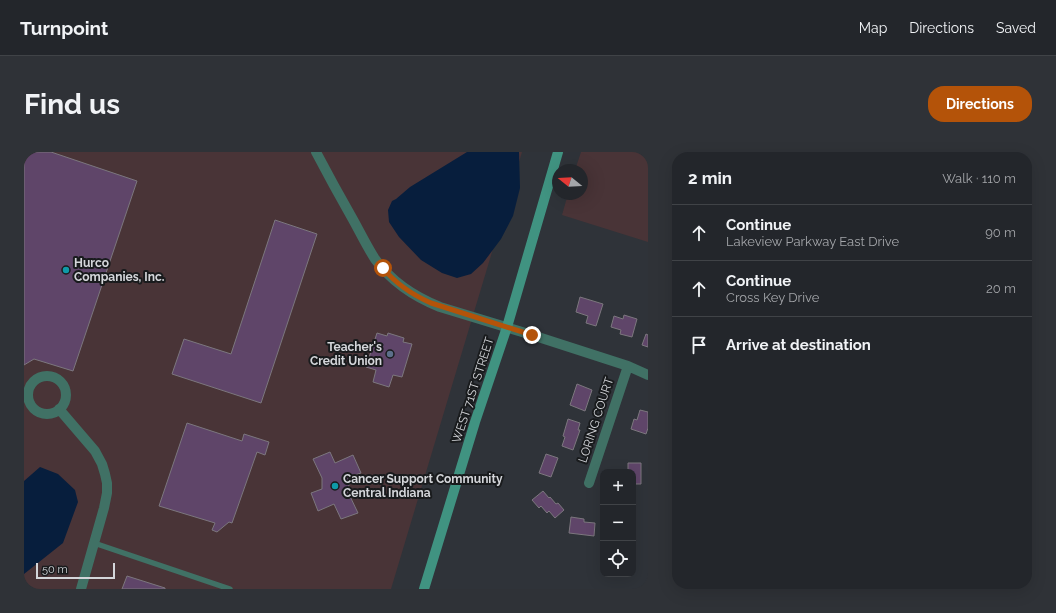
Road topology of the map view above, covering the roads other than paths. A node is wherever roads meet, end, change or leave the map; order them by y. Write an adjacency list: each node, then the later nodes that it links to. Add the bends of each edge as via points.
1 (316, 152): 3 (street, via 373,256 390,275 413,294 431,303)
2 (558, 152): 3 (main road, WEST 71ST STREET)
3 (507, 327): 4 (street); 11 (main road, WEST 71ST STREET)
4 (628, 366): 5 (street); 7 (street, LORING COURT)
5 (648, 375)
6 (59, 409): 8 (street, via 95,451 105,474 106,498)
7 (589, 483)
8 (94, 543): 9 (street); 10 (lane)
9 (81, 589)
10 (230, 589)
11 (424, 589)

